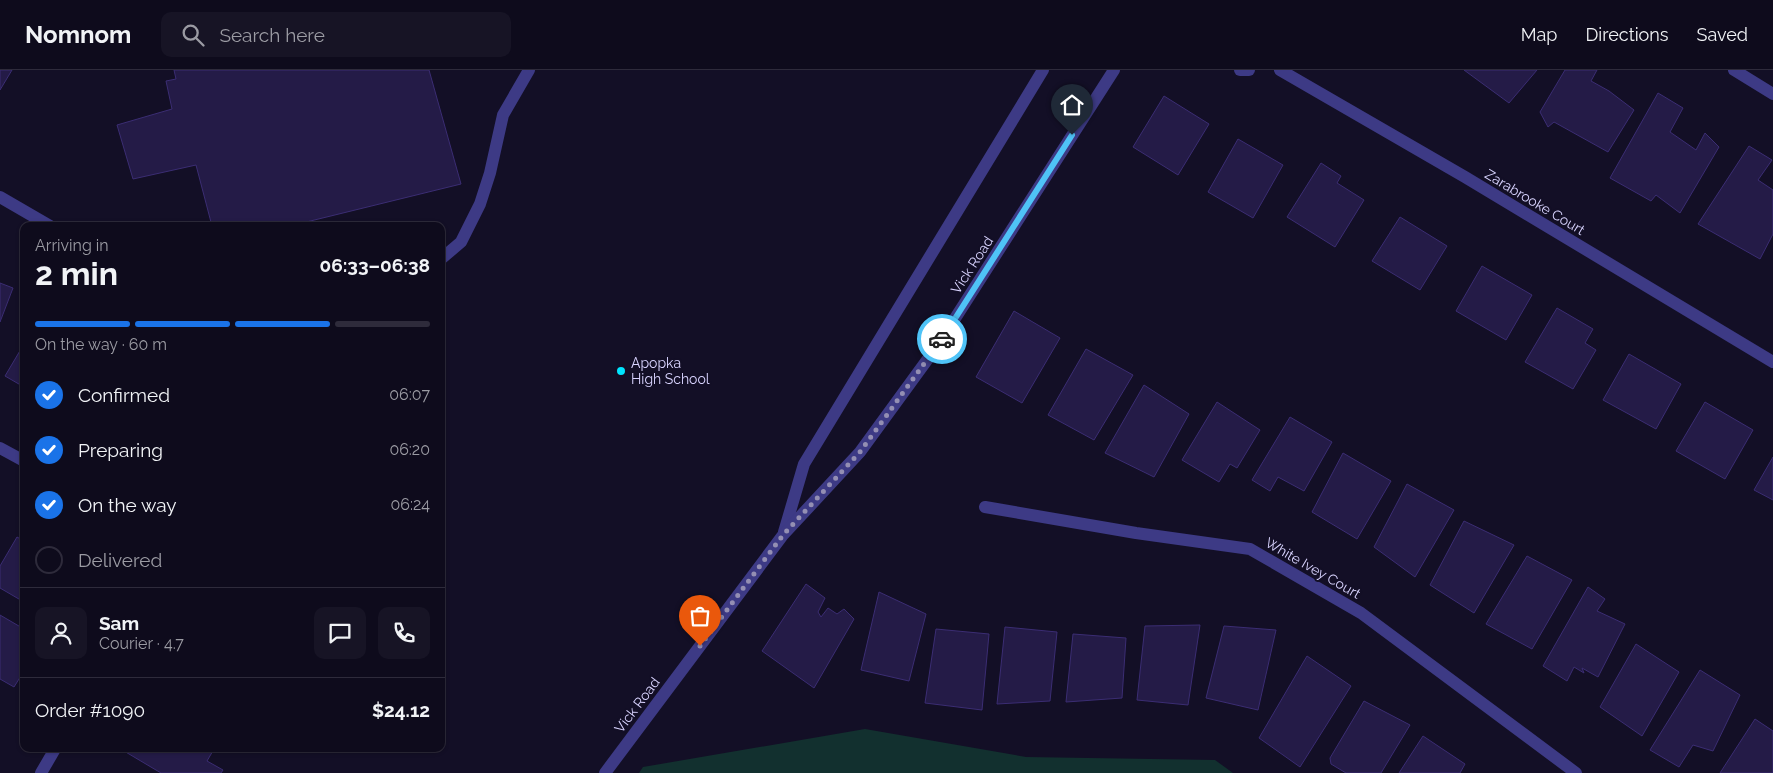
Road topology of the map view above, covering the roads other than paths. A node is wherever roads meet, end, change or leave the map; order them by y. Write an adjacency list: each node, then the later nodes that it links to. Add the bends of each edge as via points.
1 (529, 70): 11 (street, via 503,115 480,204 461,242)
2 (1042, 70): 16 (street, Vick Road, via 804,464)
3 (1114, 70): 16 (street, Vick Road, via 938,345 860,452)
4 (1240, 70): 5 (street)
5 (1249, 70)
6 (1280, 70): 12 (street, Zarabrooke Court)
7 (1734, 70): 8 (street)
8 (1773, 94)
9 (0, 197): 10 (street)
10 (43, 222)
11 (445, 256)
12 (1773, 362)
13 (0, 448): 14 (street)
14 (20, 459)
15 (985, 507): 20 (street, White Ivey Court, via 1136,533 1250,548 1361,613)
16 (783, 535): 19 (street, Vick Road)
17 (53, 752): 18 (street)
18 (41, 773)
19 (605, 773)
20 (1576, 773)

